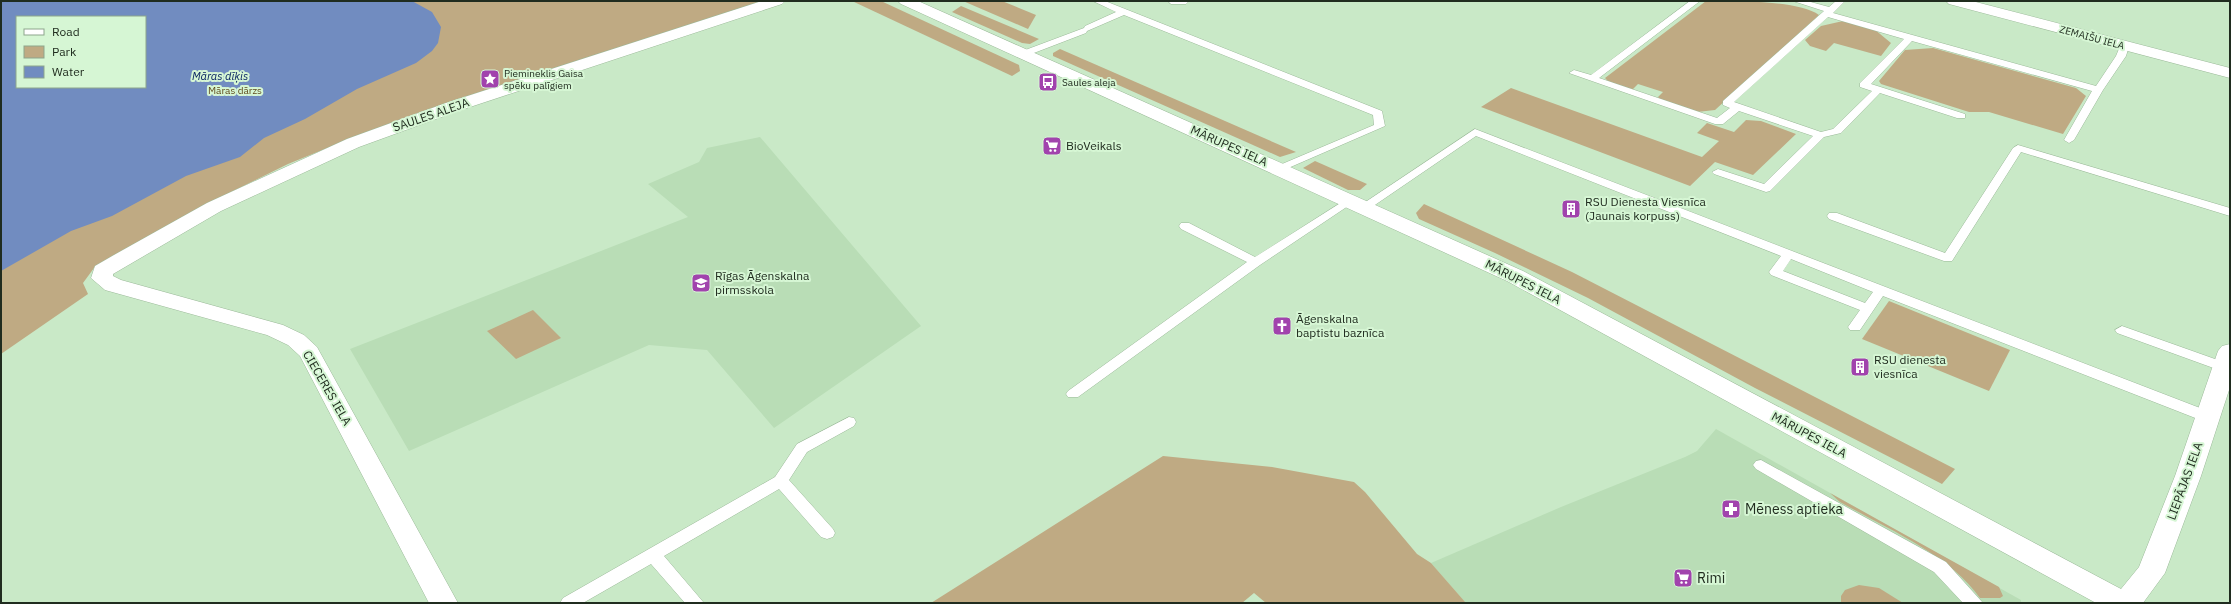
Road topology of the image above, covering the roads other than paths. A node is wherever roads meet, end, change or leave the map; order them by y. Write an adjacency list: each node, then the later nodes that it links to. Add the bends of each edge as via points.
1 (777, 1): 33 (street, SAULES ALEJA, via 452,107 353,143 214,207 121,258)
2 (906, 1): 15 (street, MĀRUPES IELA)
3 (1097, 1): 11 (lane)
4 (1176, 1): 5 (street)
5 (1181, 1)
6 (1696, 1): 18 (lane)
7 (1797, 1): 12 (lane)
8 (1841, 1): 12 (lane)
9 (1954, 1): 10 (street, ZEMAIŠU IELA)
10 (1973, 3): 14 (street, ZEMAIŠU IELA)
11 (1123, 12): 15 (lane); 25 (lane, via 1378,113 1380,126)
12 (1828, 12): 13 (lane); 21 (lane, via 1727,103)
13 (1910, 38): 19 (lane, via 1864,85); 20 (lane)
14 (2124, 46): 17 (street, ZEMAIŠU IELA); 20 (lane, via 2121,56)
15 (1023, 54): 25 (street, MĀRUPES IELA)
16 (1574, 73): 18 (lane)
17 (2230, 73)
18 (1592, 79): 21 (lane, via 1720,122)
19 (1878, 90): 22 (lane); 23 (lane, via 1837,131)
20 (2098, 90): 24 (lane)
21 (1738, 107): 23 (lane)
22 (1961, 116)
23 (1820, 135): 26 (lane, via 1766,189)
24 (2069, 140)
25 (1279, 169): 27 (street, MĀRUPES IELA)
26 (1718, 172)
27 (1358, 204): 31 (lane, via 1475,132); 32 (lane); 50 (street, MĀRUPES IELA, via 1515,276)
28 (2230, 212): 29 (lane, via 2018,148 1948,258)
29 (1834, 216)
30 (1185, 226): 32 (lane)
31 (1788, 255): 34 (lane); 35 (lane, via 1775,272)
32 (1256, 262): 39 (lane)
33 (103, 271): 46 (street, CIECERES IELA, via 102,278 113,285 275,330 296,340 309,352)
34 (1880, 291): 35 (lane); 40 (lane)
35 (1867, 308): 36 (lane)
36 (1855, 327)
37 (2122, 330): 38 (lane)
38 (2227, 359): 40 (street, LIEPĀJAS IELA)
39 (1073, 394)
40 (2208, 417): 51 (street, LIEPĀJAS IELA, via 2151,572)
41 (849, 422): 43 (lane, via 802,448)
42 (1761, 465): 49 (lane, via 1940,567)
43 (780, 481): 44 (lane); 45 (lane)
44 (827, 533)
45 (653, 555): 47 (lane); 48 (lane)
46 (444, 603)
47 (569, 603)
48 (695, 603)
49 (1974, 603)
50 (2120, 603)
51 (2126, 603)

